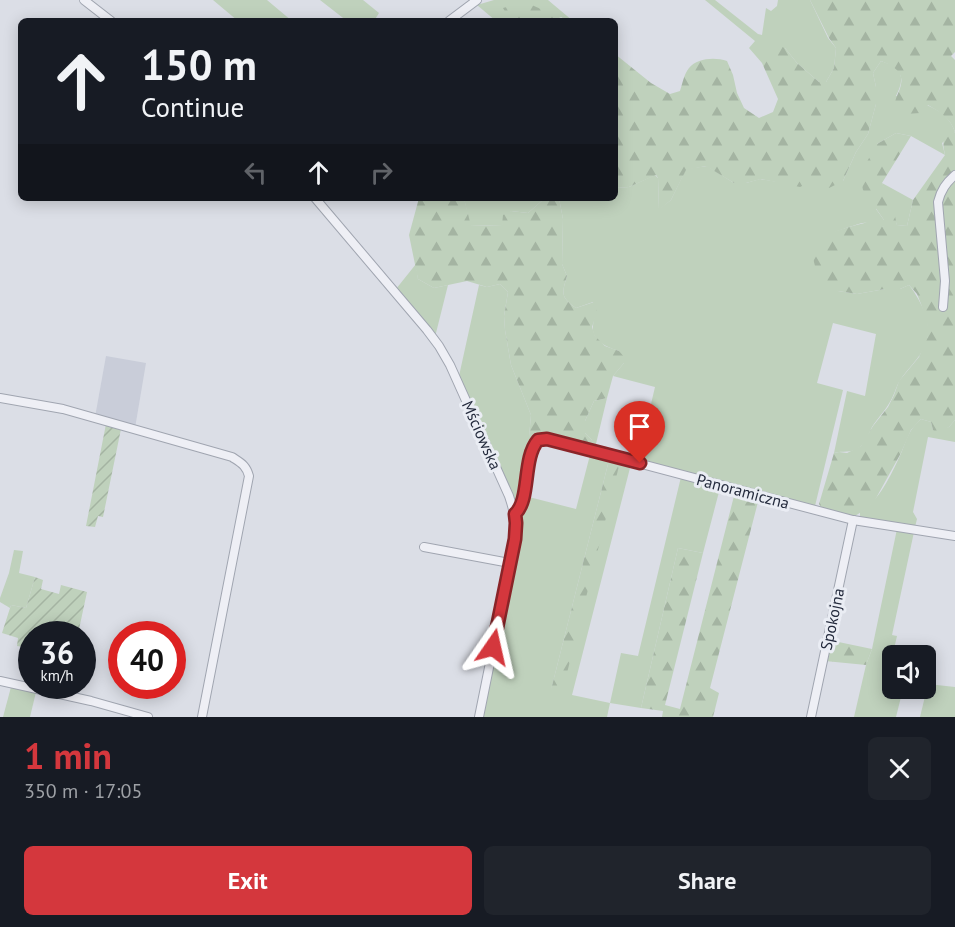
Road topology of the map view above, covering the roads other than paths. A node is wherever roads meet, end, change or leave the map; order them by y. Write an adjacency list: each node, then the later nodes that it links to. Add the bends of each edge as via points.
1 (84, 0): 3 (street)
2 (477, 0): 4 (street)
3 (107, 18)
4 (454, 18)
5 (955, 175): 7 (street, via 939,194 938,202 945,280)
6 (318, 201): 9 (street, Mściowska, via 439,346)
7 (943, 307)
8 (0, 398): 16 (street, via 63,409 232,458 247,469 249,476)
9 (515, 514): 10 (street, Panoramiczna, via 521,506 531,453 538,440 547,439); 13 (street, Mściowska)
10 (853, 520): 11 (street, Panoramiczna); 18 (street, Spokojna)
11 (955, 536)
12 (424, 547): 13 (street)
13 (510, 563): 17 (street, Mściowska)
14 (0, 681): 15 (street)
15 (147, 717)
16 (202, 717)
17 (479, 717)
18 (811, 717)

